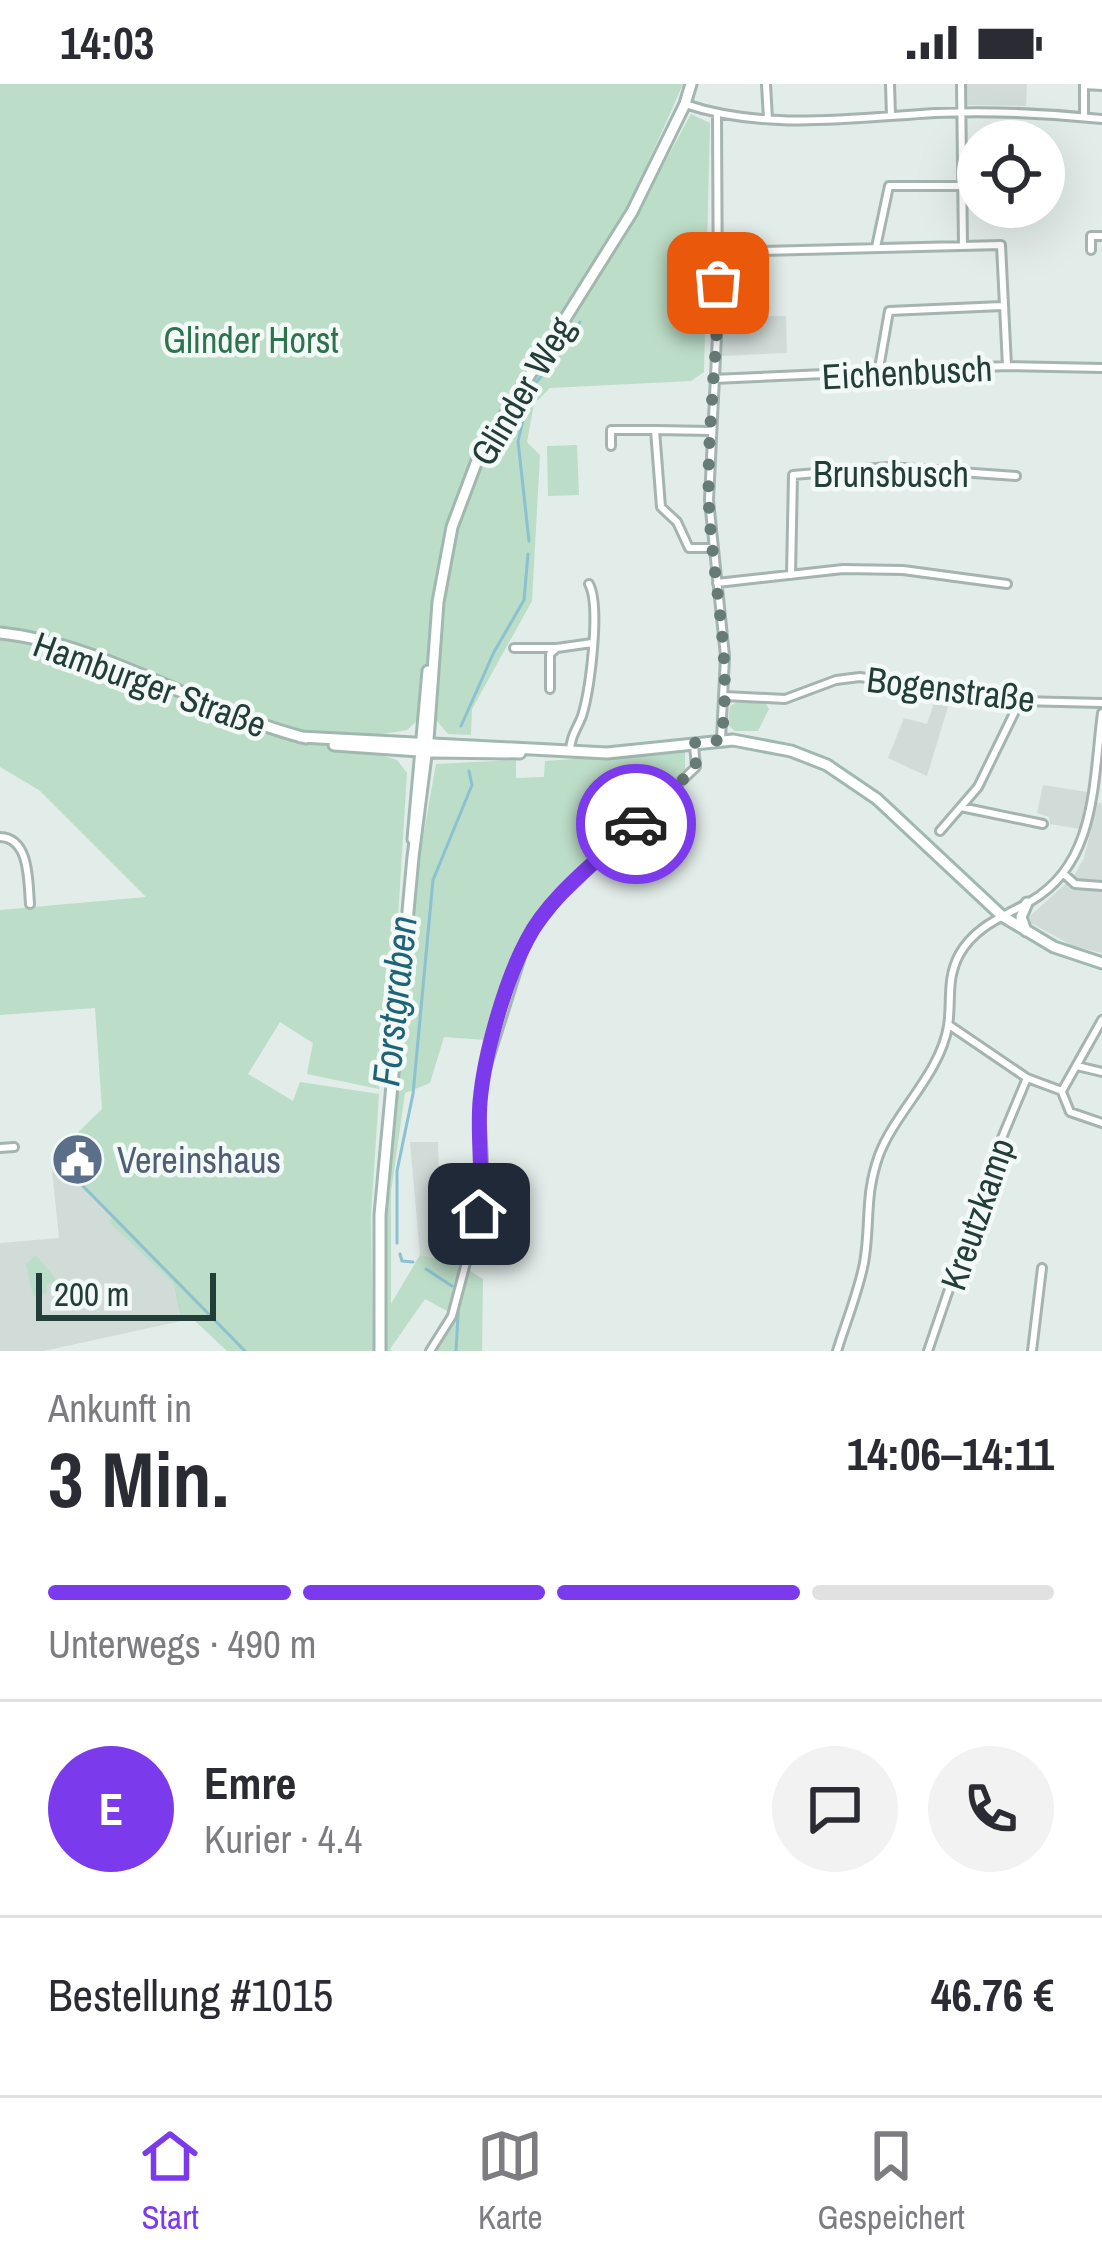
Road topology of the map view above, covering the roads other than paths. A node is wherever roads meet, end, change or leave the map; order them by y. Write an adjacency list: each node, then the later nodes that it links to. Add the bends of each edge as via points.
1 (691, 84): 7 (main road, Glinder Weg)
2 (766, 84): 12 (street)
3 (890, 84): 10 (street)
4 (961, 84): 8 (street)
5 (1084, 84): 6 (street); 11 (street)
6 (1102, 86)
7 (686, 104): 9 (street); 45 (main road, Glinder Weg, via 632,212 478,458 452,527)
8 (958, 112): 10 (street); 11 (street); 14 (street)
9 (717, 115): 12 (street); 21 (street)
10 (890, 116): 12 (street)
11 (1084, 117): 13 (street)
12 (768, 119)
13 (1102, 119)
14 (959, 120)
15 (957, 186): 19 (street, via 890,186)
16 (963, 228): 18 (street)
17 (1102, 236): 20 (street, via 1091,236)
18 (963, 245): 19 (street); 22 (street, via 1001,244)
19 (876, 248): 21 (street)
20 (1090, 250)
21 (718, 252): 26 (street)
22 (1004, 306): 23 (street); 25 (street, via 890,311)
23 (1007, 367): 24 (street, Eichenbusch); 25 (street, Eichenbusch)
24 (1102, 368)
25 (878, 374): 26 (street, Eichenbusch)
26 (713, 379): 28 (street)
27 (655, 430): 28 (street); 29 (street, via 610,430); 31 (street, via 661,507 688,548)
28 (711, 431): 31 (street)
29 (611, 446)
30 (1016, 476): 32 (street, Brunsbusch, via 889,467 793,475)
31 (711, 547): 34 (street)
32 (791, 574): 34 (street); 35 (street, via 903,570)
33 (590, 584): 37 (street)
34 (717, 584): 41 (street)
35 (1006, 584)
36 (0, 633): 48 (main road, Hamburger Straße, via 68,646 300,737)
37 (592, 643): 39 (street); 52 (street)
38 (514, 647): 39 (street)
39 (557, 648): 40 (street)
40 (550, 689)
41 (725, 696): 42 (street, Bogenstraße, via 779,700 860,677); 46 (street)
42 (1020, 700): 43 (street, Bogenstraße); 55 (street)
43 (1102, 703)
44 (1102, 713): 59 (street, via 1086,826)
45 (427, 721): 48 (main road); 49 (main road); 50 (main road, Glinder Weg)
46 (721, 740): 47 (main road, Hamburger Straße); 63 (main road, Hamburger Straße, via 791,751 843,775)
47 (694, 743): 52 (main road, Hamburger Straße); 77 (street, via 696,767 527,938 482,1081 479,1214 452,1316)
48 (400, 747): 50 (main road, Hamburger Straße); 54 (main road)
49 (458, 747): 50 (main road, Hamburger Straße); 51 (main road, Hamburger Straße)
50 (424, 748): 53 (main road, Hamburger Straße); 54 (main road, Glinder Weg)
51 (530, 752): 52 (main road, Hamburger Straße); 53 (main road, Hamburger Straße)
52 (570, 752)
53 (446, 753): 54 (main road)
54 (421, 771): 76 (main road, Glinder Weg, via 380,1215)
55 (962, 807): 56 (street); 57 (street)
56 (1043, 824)
57 (940, 832)
58 (0, 838): 61 (street, via 18,843)
59 (1064, 874): 60 (street, via 1075,884); 62 (street)
60 (1102, 886)
61 (30, 904)
62 (1027, 904): 63 (street); 64 (main road)
63 (1002, 916): 64 (main road, Hamburger Straße); 67 (street, via 958,958)
64 (1026, 931): 65 (main road, Hamburger Straße)
65 (1102, 963)
66 (1102, 1020): 68 (street)
67 (949, 1025): 70 (street); 78 (street, via 880,1155 866,1202 864,1263)
68 (1077, 1066): 69 (street); 71 (street)
69 (1102, 1072)
70 (1027, 1078): 71 (street); 79 (street, Kreutzkamp)
71 (1062, 1091): 72 (street, via 1070,1112)
72 (1102, 1123)
73 (1, 1145): 74 (street)
74 (14, 1147)
75 (1042, 1268): 80 (street)
76 (380, 1351)
77 (430, 1351)
78 (837, 1351)
79 (928, 1351)
80 (1032, 1351)

